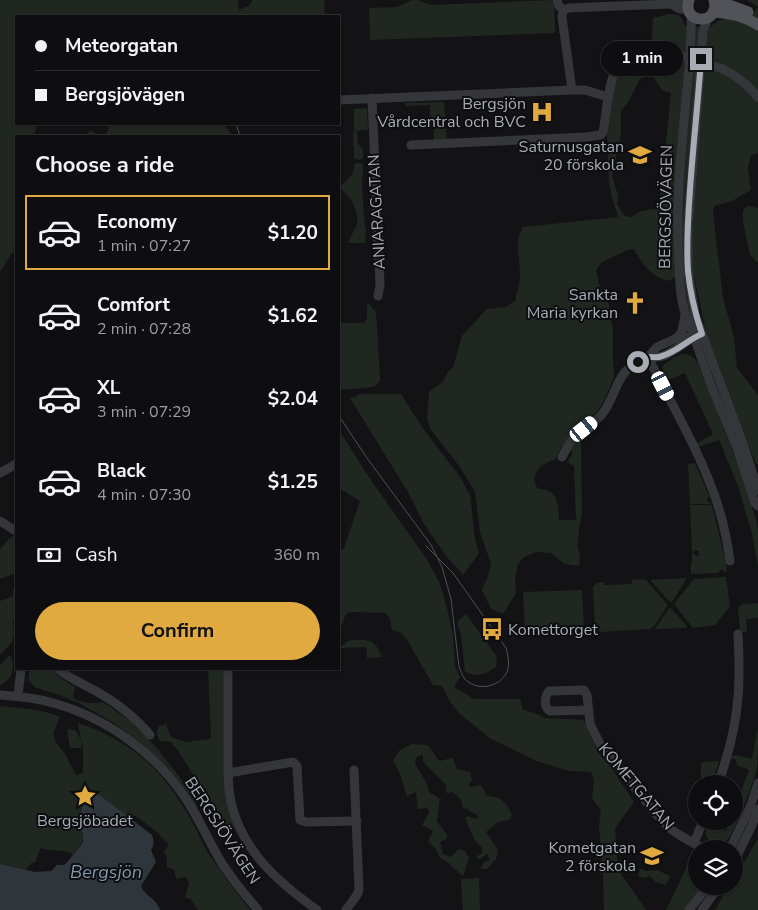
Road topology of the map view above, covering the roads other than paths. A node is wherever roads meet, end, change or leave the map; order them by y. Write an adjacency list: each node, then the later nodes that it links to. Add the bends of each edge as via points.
1 (557, 0): 5 (street)
2 (715, 0): 6 (main road, BERGSJÖVÄGEN); 7 (main road, via 742,9)
3 (615, 3): 4 (street, via 671,4 680,9); 5 (street)
4 (687, 6): 6 (main road, via 696,18); 16 (street, BERGSJÖVÄGEN, via 691,46 677,226 680,288)
5 (563, 10): 9 (street)
6 (711, 15): 8 (main road, via 738,15); 17 (street, BERGSJÖVÄGEN, via 703,31 687,242)
7 (758, 19)
8 (758, 25)
9 (572, 90): 11 (street); 12 (street, via 585,90)
10 (758, 97): 12 (street, bridge, via 739,78 723,69 653,47 627,54 613,76)
11 (372, 98): 13 (street); 15 (street, ANIARAGATAN)
12 (608, 98): 14 (street, via 603,132 597,136)
13 (340, 100)
14 (411, 146)
15 (378, 296)
16 (685, 315): 17 (street, BERGSJÖVÄGEN); 18 (street)
17 (698, 336): 18 (street); 19 (street, BERGSJÖVÄGEN); 24 (street, BERGSJÖVÄGEN, via 740,435)
18 (678, 343): 19 (street); 20 (street, via 657,347)
19 (700, 354): 25 (street, BERGSJÖVÄGEN)
20 (648, 357): 21 (street, via 626,371 603,414 572,440); 28 (street, via 707,477 722,519)
21 (562, 457)
22 (15, 465): 23 (street)
23 (0, 473)
24 (758, 490)
25 (758, 506)
26 (0, 521): 27 (street)
27 (15, 530)
28 (730, 562)
29 (738, 634): 39 (street, via 737,710)
30 (21, 670): 34 (street)
31 (59, 670): 36 (street, via 121,707)
32 (228, 670): 38 (street)
33 (0, 695): 34 (street, BERGSJÖVÄGEN)
34 (18, 696): 48 (street, BERGSJÖVÄGEN, via 52,702 81,713 114,730 143,751 186,799 221,861)
35 (589, 710): 35 (street, via 584,690 549,691 546,696 546,706 550,711); 43 (street, KOMETGATAN, via 590,724 608,755 667,826)
36 (150, 735)
37 (354, 770): 42 (street)
38 (228, 773): 42 (street, via 293,762 297,766 300,820); 49 (street, via 235,815 257,856 280,882)
39 (721, 775)
40 (758, 783): 44 (street)
41 (758, 808): 45 (street)
42 (357, 821): 50 (street, via 359,890)
43 (688, 840)
44 (734, 840)
45 (743, 844)
46 (701, 895): 51 (street)
47 (713, 895): 52 (street)
48 (258, 910)
49 (317, 910)
50 (346, 910)
51 (689, 910)
52 (702, 910)

